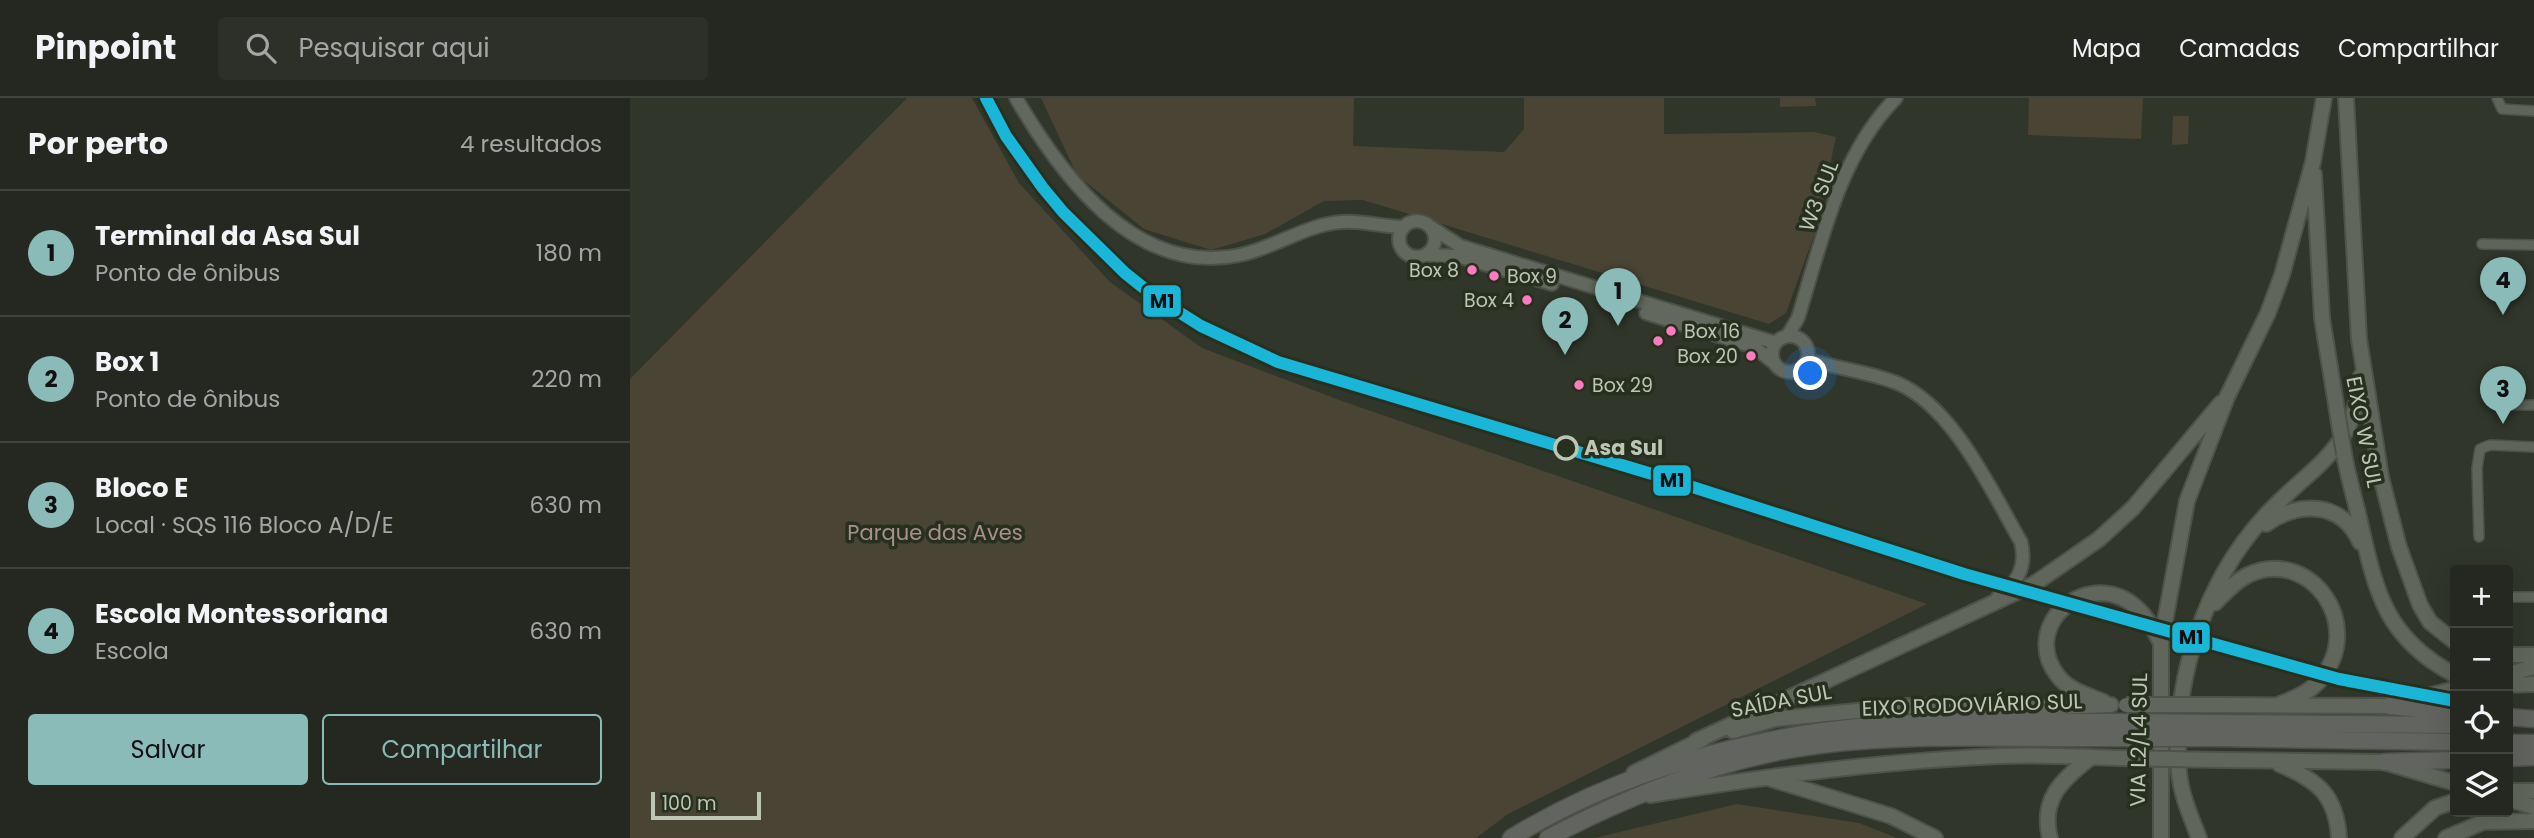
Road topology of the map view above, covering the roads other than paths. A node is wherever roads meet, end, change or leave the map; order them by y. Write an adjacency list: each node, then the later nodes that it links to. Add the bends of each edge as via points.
1 (1016, 98): 8 (street, via 1060,165 1091,198 1137,238 1169,253 1230,257 1324,224 1360,222)
2 (1896, 98): 15 (street, W3 SUL, via 1841,185)
3 (2324, 98): 7 (main road)
4 (2346, 98): 20 (main road)
5 (2497, 98): 6 (street, via 2502,109)
6 (2534, 111)
7 (2314, 162): 24 (main road, VIA L2/L4 SUL, via 2268,313); 28 (main road, EIXO W SUL, bridge, via 2322,318 2344,454)
8 (1380, 227): 9 (street); 11 (street)
9 (1404, 227): 10 (street, via 1417,221); 11 (street)
10 (1431, 227): 14 (street, via 1435,242); 18 (street, via 1460,246)
11 (1399, 242): 14 (street, via 1407,254)
12 (2482, 244): 13 (street)
13 (2534, 245)
14 (1427, 254): 21 (street, via 1457,256 1592,296 1754,347)
15 (1798, 318): 16 (street, W3 SUL); 17 (street, W3 SUL)
16 (1788, 335): 17 (street); 18 (street)
17 (1801, 340): 19 (street, via 1808,349)
18 (1776, 343): 21 (street)
19 (1808, 360): 21 (street, via 1801,370 1789,373); 32 (street, via 1898,384 1930,404 1965,448 2021,542 2023,564 2014,585)
20 (2362, 361): 27 (main road, via 2354,413 2344,438); 33 (main road, via 2381,477 2412,587 2430,622)
21 (1773, 362)
22 (2496, 405): 23 (street)
23 (2534, 405)
24 (2213, 422): 32 (main road, via 2099,539 2035,584); 34 (main road, VIA L2/L4 SUL, via 2187,501)
25 (2534, 447): 26 (street, via 2483,447 2479,453)
26 (2479, 537)
27 (2242, 544): 28 (main road, via 2277,516 2312,506 2350,526); 31 (main road)
28 (2368, 560): 38 (main road, EIXO W SUL, via 2383,602 2408,642 2425,659)
29 (2513, 597): 30 (street)
30 (2534, 597)
31 (2210, 608): 44 (main road, via 2249,575 2268,570 2300,576 2326,597 2340,629 2336,654 2318,682); 81 (main road, via 2182,688 2179,771)
32 (1979, 612): 54 (main road)
33 (2450, 638)
34 (2161, 643): 43 (main road, via 2143,615 2123,598 2089,593 2071,600 2052,621 2048,657 2056,675 2068,686); 73 (main road, VIA L2/L4 SUL)
35 (2513, 654): 36 (main road)
36 (2534, 655)
37 (2534, 667): 39 (main road)
38 (2450, 672)
39 (2513, 673)
40 (2534, 684): 41 (main road)
41 (2513, 685)
42 (2450, 690): 45 (main road)
43 (2118, 705): 44 (main road, SAÍDA SUL, bridge); 54 (main road, SAÍDA SUL, via 1829,711 1775,719)
44 (2278, 705): 45 (main road, SAÍDA SUL)
45 (2389, 706): 46 (highway)
46 (2450, 712)
47 (2513, 717): 48 (highway)
48 (2534, 719)
49 (2450, 725): 53 (highway, EIXO RODOVIÁRIO SUL)
50 (2513, 726): 51 (highway)
51 (2534, 726)
52 (2120, 730): 53 (highway, EIXO RODOVIÁRIO SUL, bridge); 68 (highway, EIXO RODOVIÁRIO SUL, via 1911,725 1817,732 1670,765); 69 (highway, EIXO RODOVIÁRIO SUL, via 1819,745 1703,771)
53 (2217, 730): 55 (highway, EIXO RODOVIÁRIO SUL)
54 (1696, 741): 68 (main road, SAÍDA SUL)
55 (2450, 742)
56 (2513, 743): 57 (highway)
57 (2534, 743)
58 (2534, 757): 60 (highway)
59 (2090, 758): 61 (main road, bridge); 64 (main road, via 1931,760); 78 (main road, via 2053,793 2046,822)
60 (2513, 758)
61 (2272, 760): 63 (main road); 82 (main road, via 2321,788 2332,804)
62 (2450, 760): 63 (highway)
63 (2384, 762): 65 (main road)
64 (1763, 777): 69 (main road); 77 (main road, via 1891,816)
65 (2450, 782)
66 (2513, 790): 67 (main road)
67 (2534, 790)
68 (1599, 791): 75 (highway, EIXO RODOVIÁRIO SUL)
69 (1628, 799): 76 (highway, EIXO RODOVIÁRIO SUL)
70 (2513, 801): 72 (main road)
71 (2450, 803): 83 (main road, via 2435,808)
72 (2534, 807)
73 (2159, 821): 79 (main road); 80 (main road, VIA L2/L4 SUL)
74 (2534, 821): 84 (main road, via 2483,822)
75 (1511, 838)
76 (1548, 838)
77 (1936, 838)
78 (2050, 838)
79 (2151, 838)
80 (2161, 838)
81 (2199, 838)
82 (2339, 838)
83 (2402, 838)
84 (2446, 838)

